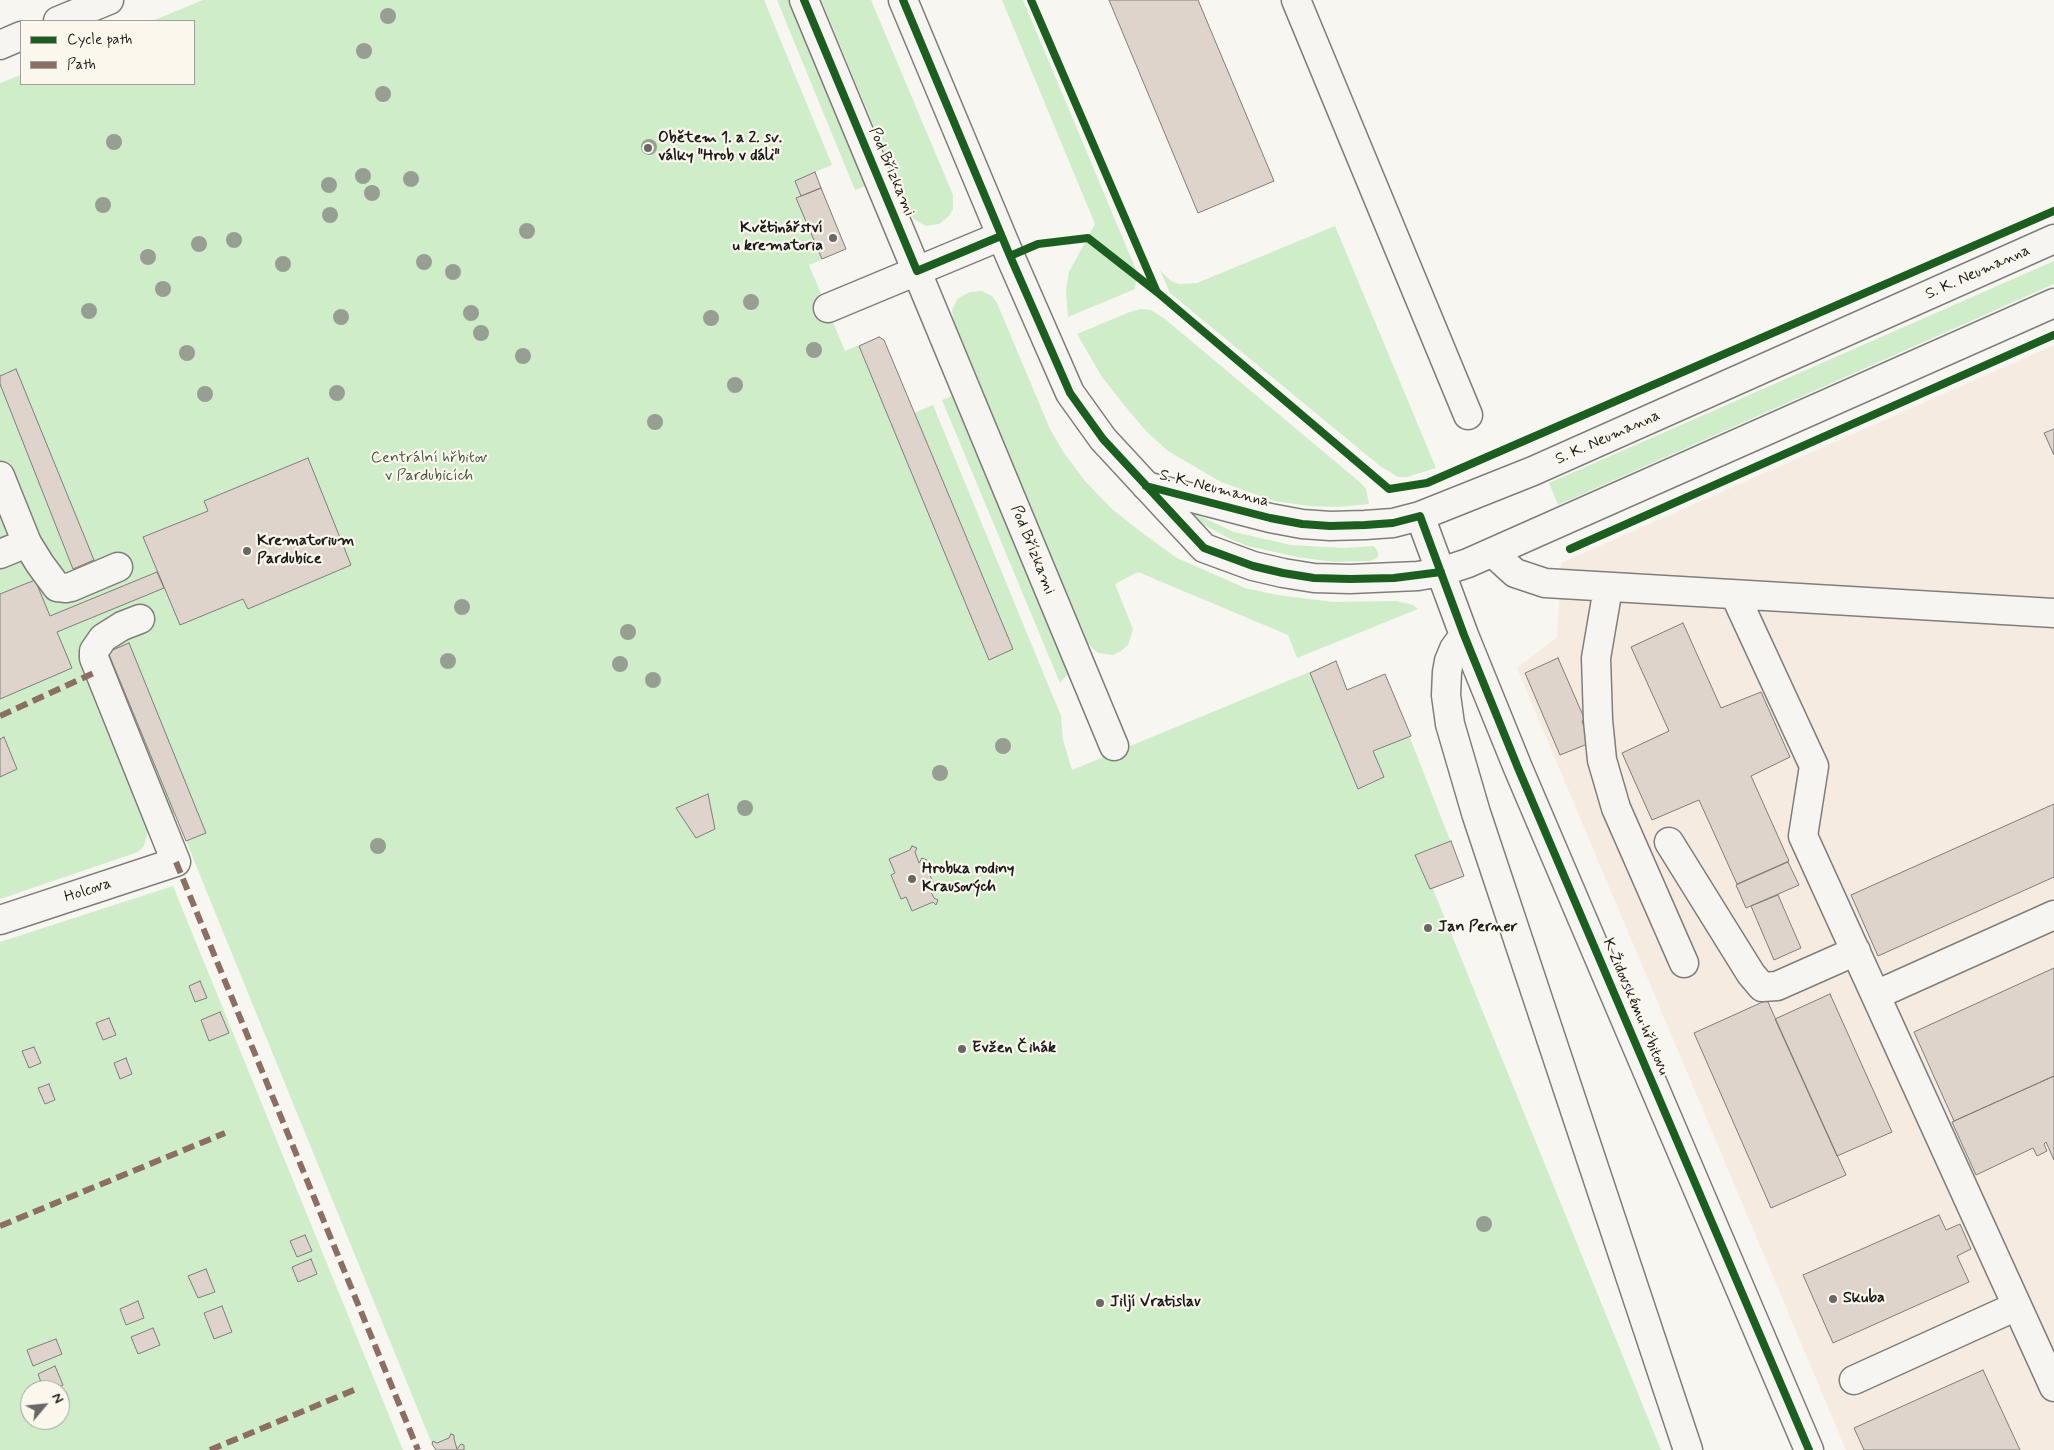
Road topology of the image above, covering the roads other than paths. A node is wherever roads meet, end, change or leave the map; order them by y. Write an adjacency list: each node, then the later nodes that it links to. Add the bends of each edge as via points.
1 (109, 0): 5 (street)
2 (804, 0): 10 (street, Pod Břízkami)
3 (903, 0): 8 (street)
4 (1296, 0): 13 (street)
5 (60, 20)
6 (20, 36): 7 (street)
7 (0, 45)
8 (1001, 236): 10 (street); 15 (street, via 1070,393 1103,439)
9 (2054, 239): 16 (street, S. K. Neumanna, via 1534,471)
10 (917, 270): 12 (street); 27 (street, Pod Břízkami)
11 (2054, 303): 18 (street, S. K. Neumanna)
12 (828, 308)
13 (1468, 415)
14 (0, 476): 17 (street)
15 (1146, 486): 16 (street, S. K. Neumanna, via 1302,524 1365,525 1393,523); 21 (street, S. K. Neumanna, via 1204,548 1253,566 1350,580)
16 (1420, 516): 21 (street, K Židovskému hřbitovu)
17 (28, 542): 19 (street); 20 (street, via 44,571 58,587 71,587)
18 (1493, 553): 21 (street, S. K. Neumanna); 22 (street, via 1515,573 1534,580)
19 (0, 554)
20 (118, 568)
21 (1441, 572): 26 (street, K Židovskému hřbitovu)
22 (1608, 588): 23 (street); 32 (street, via 1596,658 1602,760 1616,808)
23 (1735, 595): 24 (street); 31 (street, via 1814,766 1804,836)
24 (2054, 613)
25 (140, 619): 30 (street, Holcova, via 104,638 94,650 94,658 176,862)
26 (1464, 634): 37 (street, via 1454,649 1447,672 1450,724 1479,822); 38 (street, K Židovskému hřbitovu)
27 (1114, 746)
28 (1670, 842): 31 (street, via 1762,987 1777,986)
29 (2054, 916): 33 (street)
30 (0, 920)
31 (1856, 951): 33 (street)
32 (1684, 963)
33 (1876, 996): 34 (street)
34 (2017, 1306): 35 (street); 36 (street)
35 (1854, 1380)
36 (2054, 1387)
37 (1688, 1450)
38 (1809, 1450)

